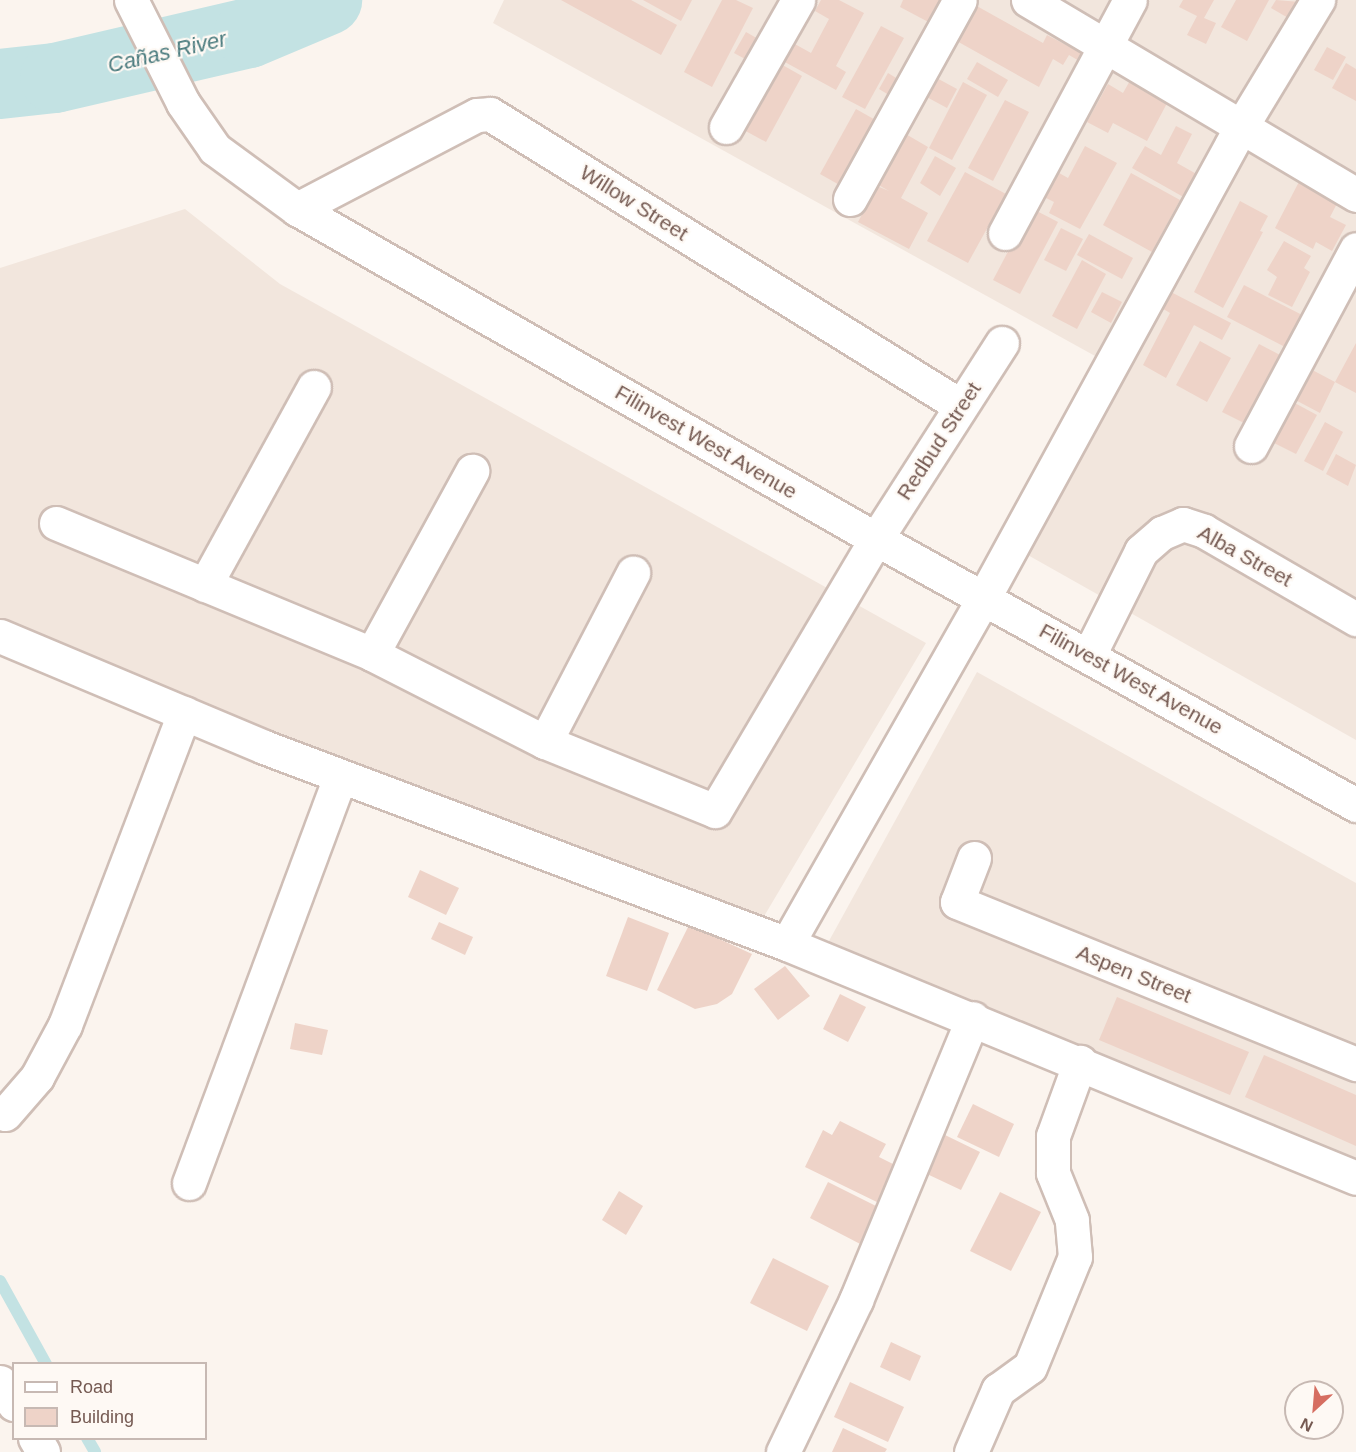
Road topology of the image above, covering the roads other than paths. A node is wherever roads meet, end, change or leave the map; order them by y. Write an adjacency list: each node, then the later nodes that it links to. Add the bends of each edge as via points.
1 (131, 0): 12 (street, Filinvest West Avenue, via 183,104 215,149)
2 (960, 0): 11 (street)
3 (1028, 0): 7 (street)
4 (1130, 0): 7 (street)
5 (1318, 0): 9 (street)
6 (790, 3): 8 (street)
7 (1103, 45): 9 (street); 13 (street)
8 (726, 127)
9 (1241, 127): 10 (street); 24 (street)
10 (1356, 195)
11 (850, 199)
12 (297, 209): 17 (street, Willow Street, via 477,115 490,114); 21 (street, Filinvest West Avenue)
13 (1005, 233)
14 (1356, 249): 18 (street)
15 (1002, 342): 17 (street, Redbud Street)
16 (314, 387): 23 (street)
17 (961, 406): 21 (street, Redbud Street)
18 (1251, 446)
19 (472, 471): 27 (street)
20 (56, 523): 23 (street)
21 (876, 539): 24 (street, Filinvest West Avenue); 30 (street, Redbud Street, via 715,811)
22 (633, 573): 30 (street)
23 (205, 585): 27 (street)
24 (982, 599): 28 (street, Filinvest West Avenue); 34 (street)
25 (1356, 619): 28 (street, Alba Street, via 1204,531 1183,524 1162,533 1141,551)
26 (0, 636): 29 (street)
27 (372, 654): 30 (street)
28 (1089, 655): 32 (street, Filinvest West Avenue)
29 (184, 713): 31 (street); 38 (street, via 65,1025 37,1077)
30 (545, 742)
31 (340, 776): 34 (street); 40 (street)
32 (1356, 805)
33 (974, 858): 37 (street, Aspen Street, via 957,902)
34 (787, 944): 35 (street)
35 (973, 1018): 36 (street); 43 (street, via 866,1278)
36 (1080, 1062): 39 (street); 44 (street, via 1053,1136 1053,1173 1072,1220 1075,1257 1030,1367 998,1390)
37 (1356, 1064)
38 (5, 1114)
39 (1356, 1178)
40 (189, 1183)
41 (0, 1382): 42 (street)
42 (12, 1401)
43 (783, 1452)
44 (971, 1452)

